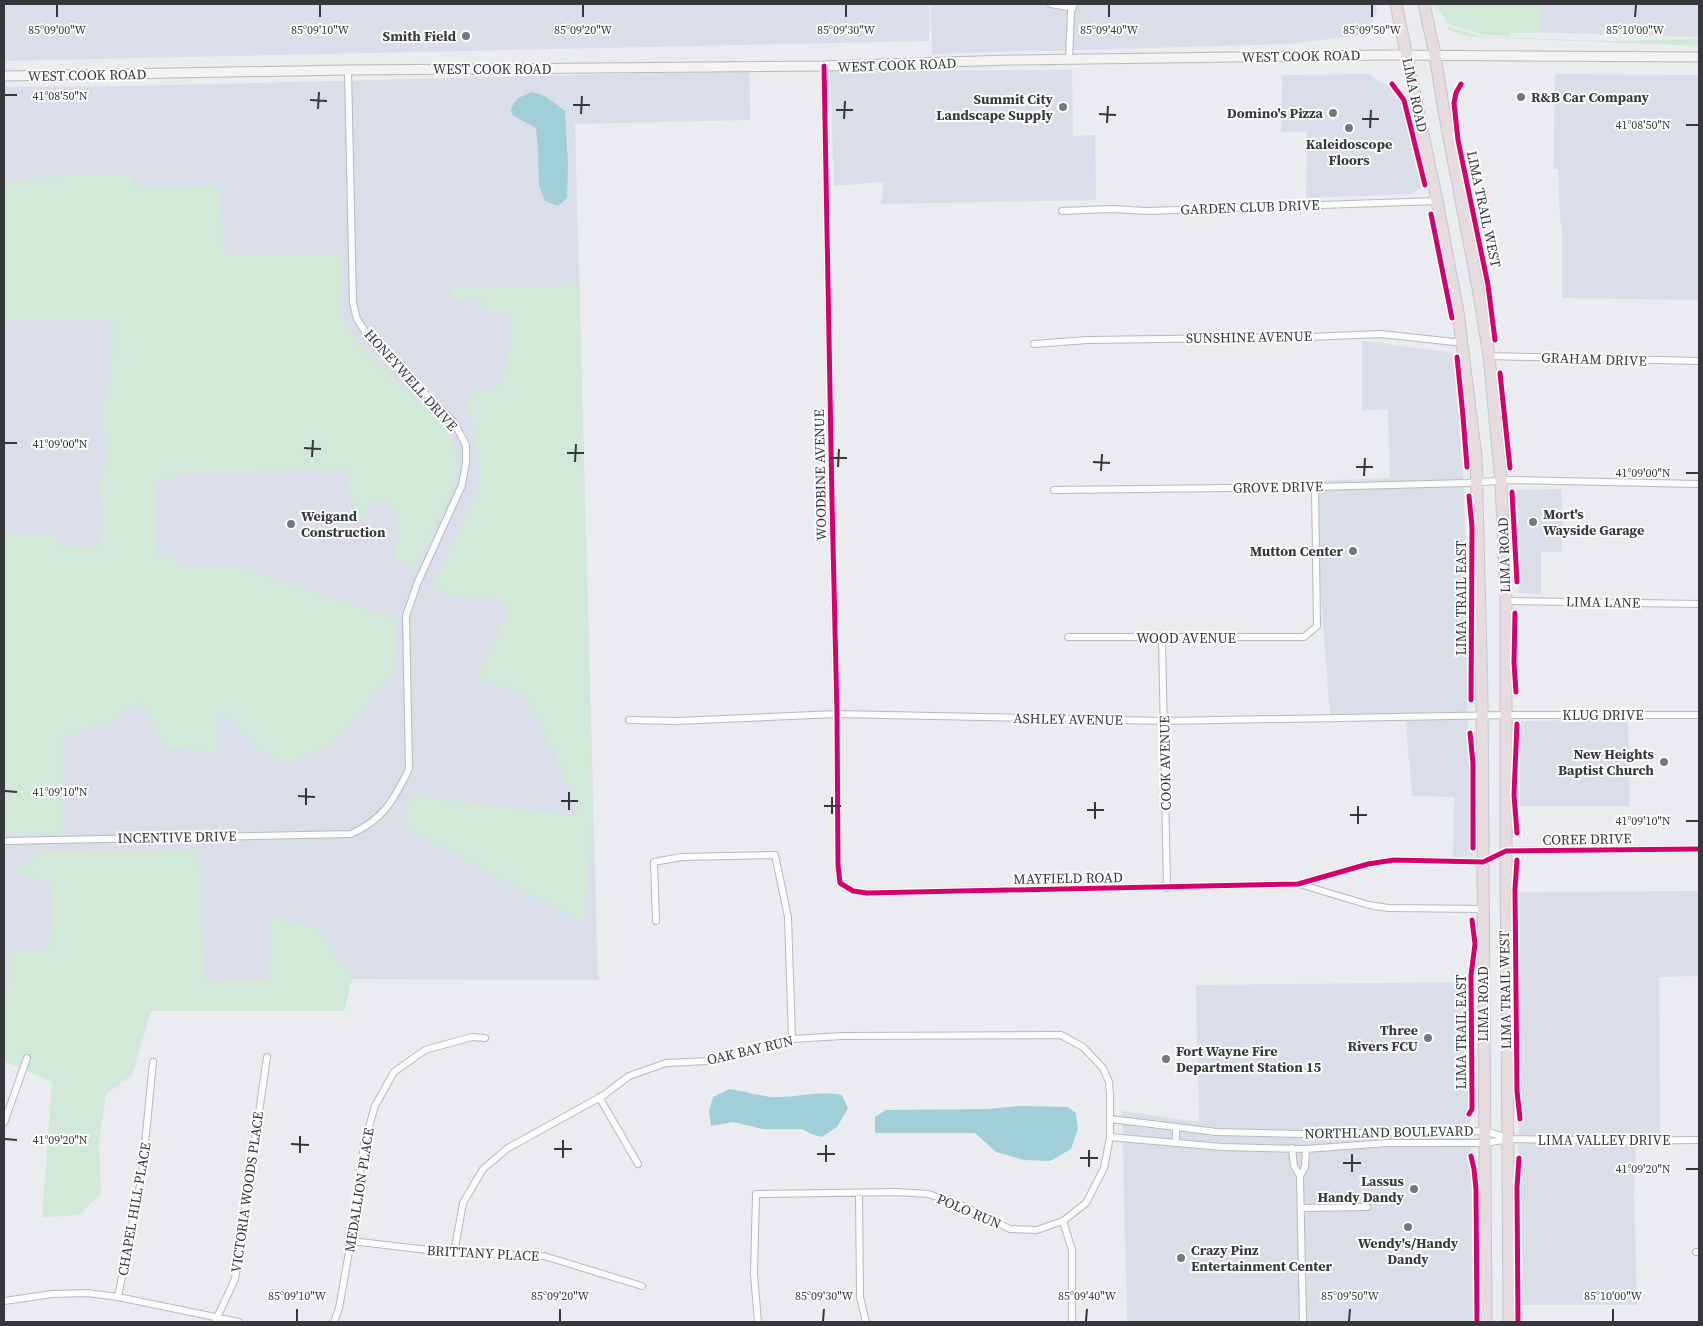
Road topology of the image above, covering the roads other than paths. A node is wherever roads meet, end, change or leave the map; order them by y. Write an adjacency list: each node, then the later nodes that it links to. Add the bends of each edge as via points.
1 (1051, 4): 4 (street)
2 (1396, 4): 5 (highway, LIMA ROAD)
3 (1424, 4): 6 (highway, LIMA ROAD)
4 (1074, 6): 8 (street)
5 (1406, 55): 6 (main road, WEST COOK ROAD); 8 (main road, WEST COOK ROAD); 12 (highway, LIMA ROAD)
6 (1435, 55): 7 (main road, WEST COOK ROAD); 16 (highway, LIMA ROAD)
7 (1699, 57)
8 (1069, 60): 9 (main road, WEST COOK ROAD)
9 (824, 66): 10 (main road, WEST COOK ROAD); 27 (street, WOODBINE AVENUE)
10 (348, 70): 11 (main road, WEST COOK ROAD); 33 (street, HONEYWELL DRIVE, via 353,303 357,319 372,342 454,422 466,444 462,485 406,616 409,769 388,808 367,826)
11 (4, 76)
12 (1438, 201): 13 (street, GARDEN CLUB DRIVE); 14 (highway, LIMA ROAD)
13 (1062, 211)
14 (1463, 340): 15 (street, SUNSHINE AVENUE, via 1454,342 1380,334); 19 (highway, LIMA ROAD)
15 (1034, 344)
16 (1489, 356): 17 (street, GRAHAM DRIVE); 18 (highway, LIMA ROAD)
17 (1699, 361)
18 (1501, 480): 19 (street, GROVE DRIVE); 20 (street, GROVE DRIVE); 23 (highway, LIMA ROAD)
19 (1476, 483): 21 (street, GROVE DRIVE); 28 (highway, LIMA ROAD)
20 (1699, 484)
21 (1315, 487): 22 (street, GROVE DRIVE); 26 (street, WOOD AVENUE, via 1317,626 1304,637)
22 (1054, 490)
23 (1506, 601): 24 (street, LIMA LANE); 29 (highway, LIMA ROAD)
24 (1699, 604)
25 (1068, 638): 26 (street, WOOD AVENUE)
26 (1162, 638): 32 (street, COOK AVENUE)
27 (838, 714): 31 (street, ASHLEY AVENUE); 32 (street, ASHLEY AVENUE); 38 (street, WOODBINE AVENUE)
28 (1482, 715): 29 (street, ASHLEY AVENUE); 32 (street, ASHLEY AVENUE); 37 (highway, LIMA ROAD)
29 (1507, 715): 30 (street, KLUG DRIVE); 36 (highway, LIMA ROAD)
30 (1699, 715)
31 (629, 720)
32 (1165, 721): 40 (street, COOK AVENUE)
33 (351, 834): 34 (street, INCENTIVE DRIVE)
34 (4, 841)
35 (1699, 849): 36 (street, COREE DRIVE)
36 (1506, 851): 37 (street); 54 (highway, LIMA ROAD)
37 (1483, 862): 39 (street, via 1394,860); 41 (highway, LIMA ROAD)
38 (840, 883): 40 (street, MAYFIELD ROAD, via 853,891 867,893)
39 (1298, 884): 40 (street, MAYFIELD ROAD); 41 (street, via 1389,908)
40 (1167, 888)
41 (1483, 909): 52 (highway, LIMA ROAD)
42 (656, 921): 44 (street, via 654,862 682,857 775,856 788,918)
43 (485, 1038): 66 (street, MEDALLION PLACE, via 472,1037 425,1050 394,1072 374,1106 364,1144)
44 (792, 1040): 48 (street, OAK BAY RUN, via 708,1061 666,1063 629,1076); 49 (street, OAK BAY RUN, via 842,1036 1061,1035 1083,1047 1102,1068 1109,1082)
45 (267, 1057): 71 (street, VICTORIA WOODS PLACE, via 235,1279)
46 (27, 1058): 50 (street)
47 (153, 1062): 69 (street, CHAPEL HILL PLACE, via 142,1175)
48 (599, 1097): 60 (street); 67 (street, OAK BAY RUN, via 508,1148 483,1168 463,1203)
49 (1110, 1119): 51 (street, NORTHLAND BOULEVARD); 53 (street, POLO RUN)
50 (4, 1123)
51 (1176, 1127): 52 (street, NORTHLAND BOULEVARD, via 1217,1132 1293,1134); 56 (street)
52 (1484, 1131): 54 (street, NORTHLAND BOULEVARD); 57 (highway, LIMA ROAD)
53 (1110, 1137): 56 (street, NORTHLAND BOULEVARD); 65 (street, POLO RUN, via 1104,1168 1086,1203)
54 (1509, 1139): 55 (street, LIMA VALLEY DRIVE); 57 (street, NORTHLAND BOULEVARD); 79 (highway, LIMA ROAD)
55 (1699, 1140)
56 (1176, 1143): 58 (street, NORTHLAND BOULEVARD, via 1222,1148)
57 (1484, 1143): 59 (street, NORTHLAND BOULEVARD, via 1386,1143); 78 (highway, LIMA ROAD)
58 (1292, 1148): 59 (street, NORTHLAND BOULEVARD); 61 (street, via 1294,1166)
59 (1306, 1149): 61 (street, via 1305,1167)
60 (638, 1164)
61 (1300, 1176): 64 (street)
62 (859, 1193): 65 (street, POLO RUN, via 928,1194 959,1204 1010,1229 1036,1230); 74 (street, POLO RUN, via 756,1194 754,1274); 75 (street, via 860,1297)
63 (1367, 1207): 64 (street)
64 (1300, 1208): 77 (street)
65 (1063, 1221): 76 (street, via 1072,1250)
66 (351, 1240): 67 (street, BRITTANY PLACE); 73 (street, MEDALLION PLACE)
67 (454, 1253): 68 (street, BRITTANY PLACE, via 544,1256)
68 (642, 1286)
69 (118, 1297): 70 (street, via 78,1293); 71 (street)
70 (4, 1301)
71 (216, 1320): 72 (street)
72 (239, 1322)
73 (334, 1322)
74 (758, 1322)
75 (866, 1322)
76 (1072, 1322)
77 (1303, 1322)
78 (1486, 1322)
79 (1509, 1322)

